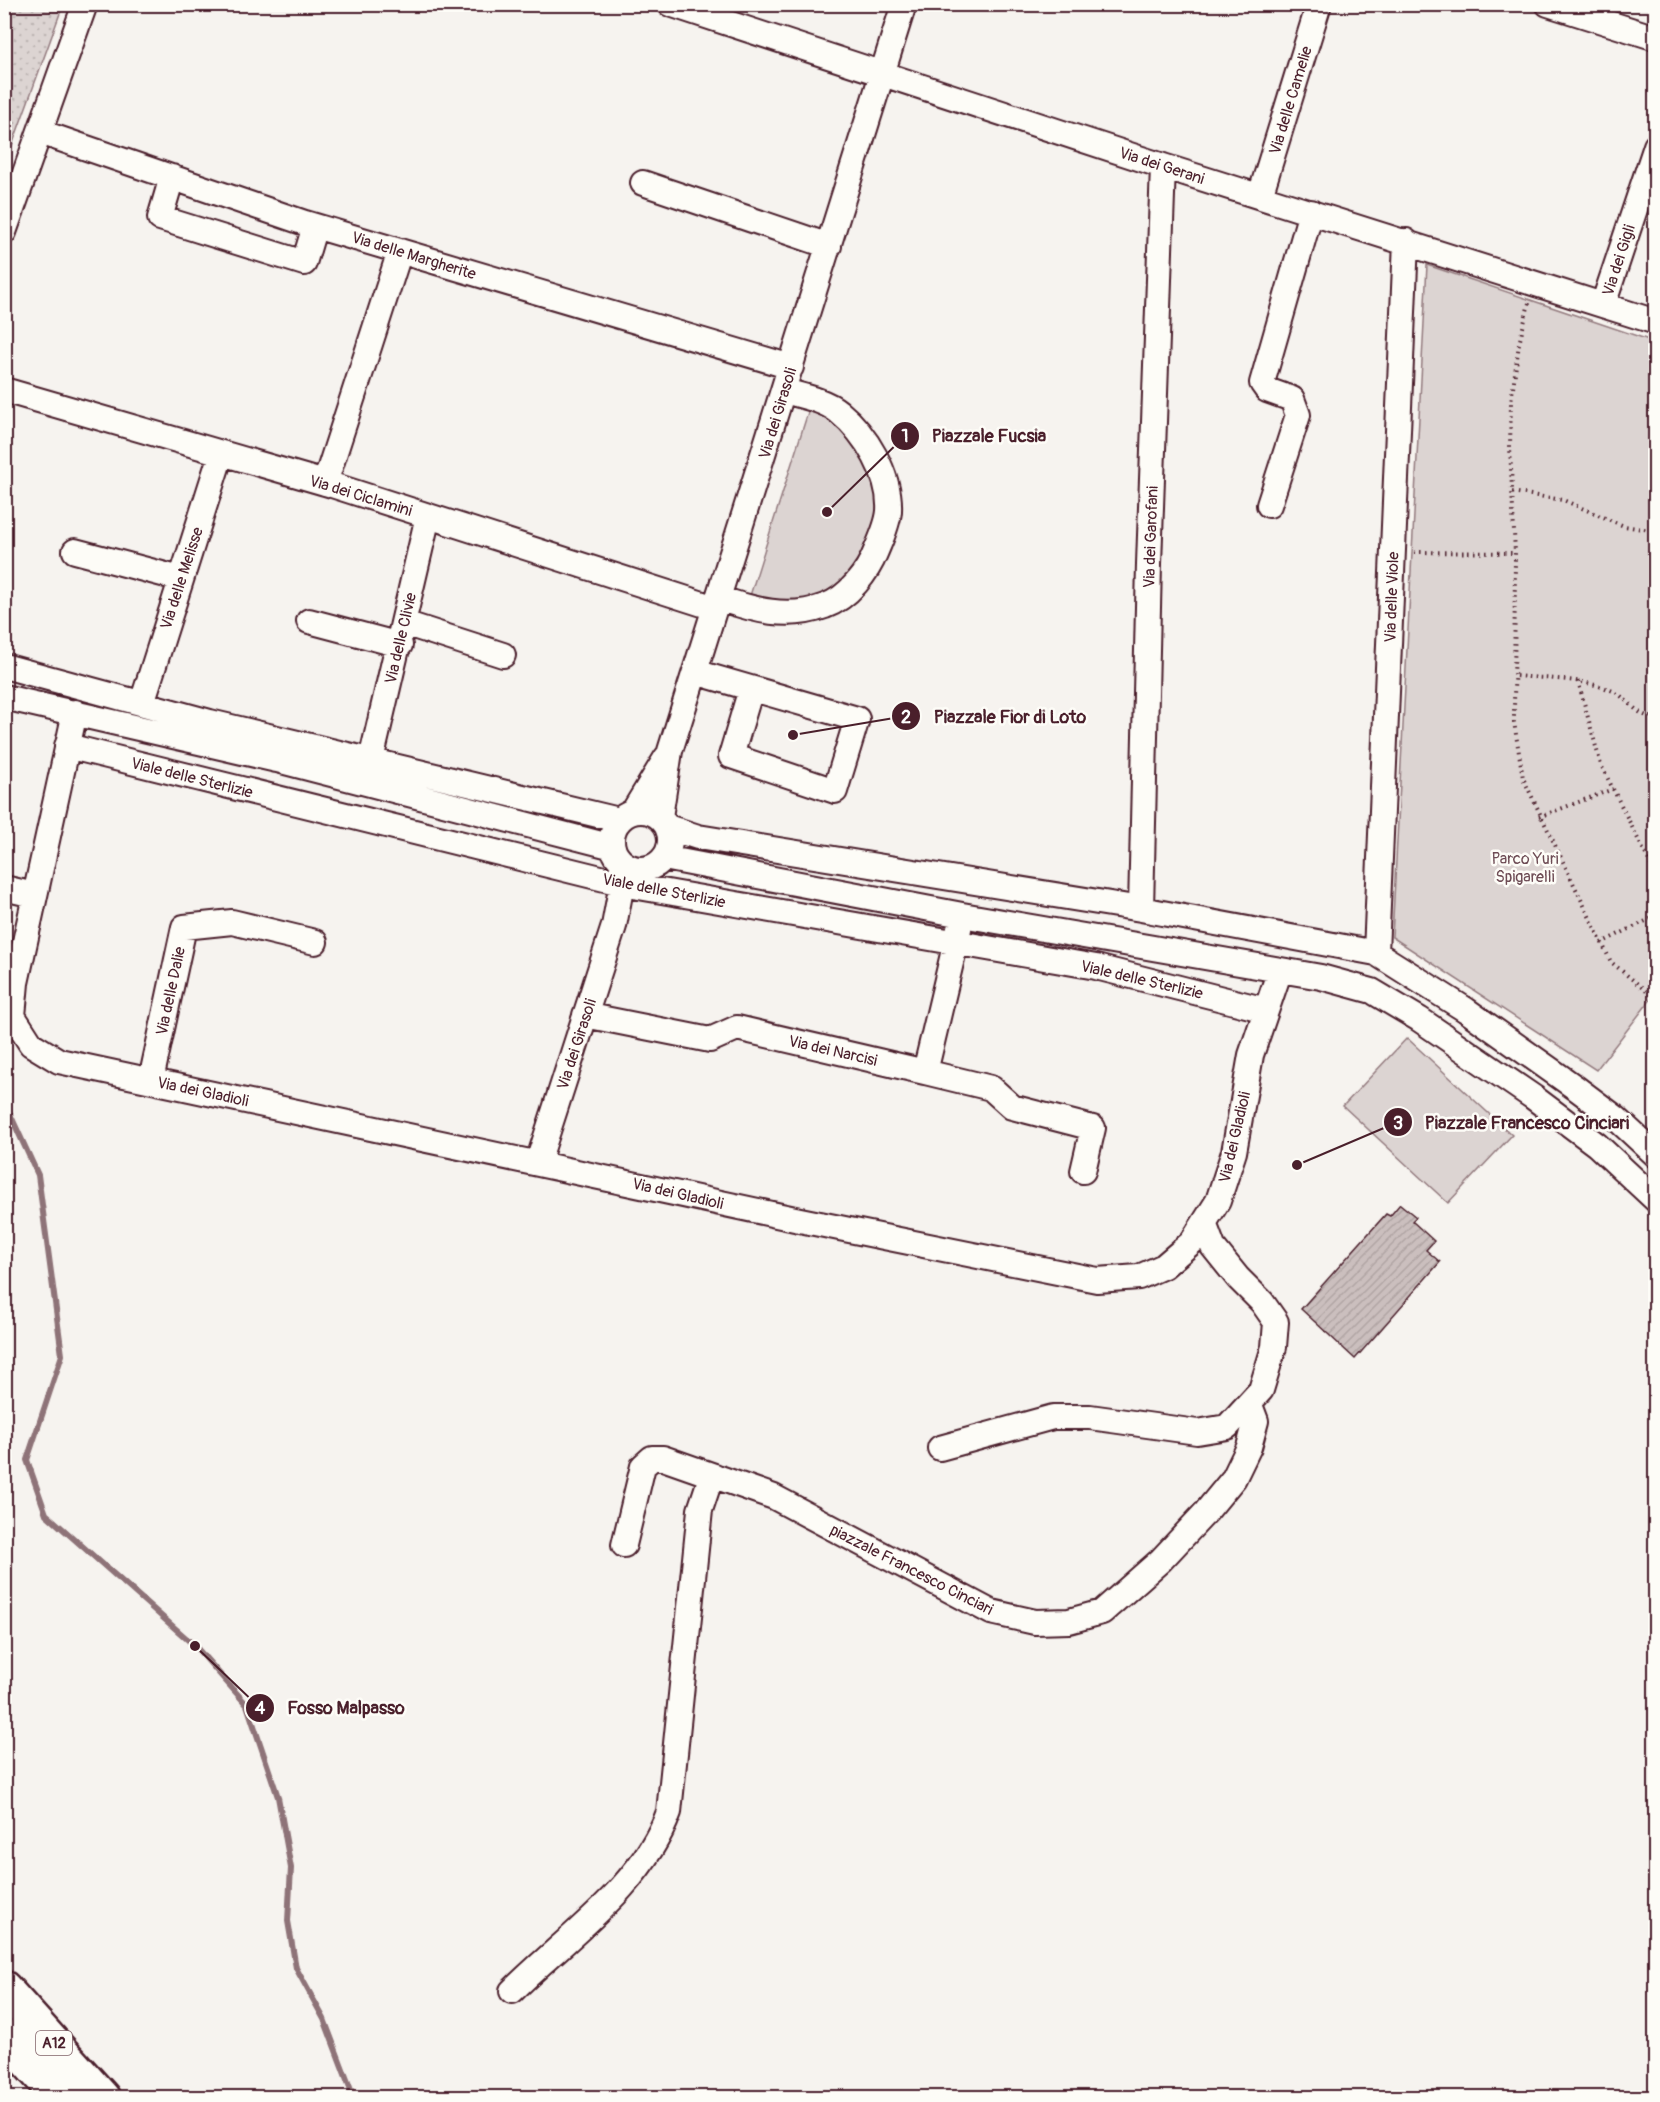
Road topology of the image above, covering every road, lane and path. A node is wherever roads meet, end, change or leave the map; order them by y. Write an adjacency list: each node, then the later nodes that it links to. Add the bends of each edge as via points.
1 (85, 4): 8 (street)
2 (670, 4): 7 (street, Via dei Gerani)
3 (904, 4): 7 (street, Via dei Girasoli)
4 (1319, 4): 13 (street, Via delle Camelie)
5 (1548, 4): 6 (street)
6 (1656, 38)
7 (883, 75): 10 (street, Via dei Gerani); 18 (street, Via dei Girasoli)
8 (40, 132): 11 (street, Via delle Margherite); 16 (street)
9 (1656, 146): 21 (street, Via dei Gigli)
10 (1163, 166): 13 (street, Via dei Gerani); 60 (street, Via dei Garofani)
11 (171, 177): 15 (street, Via delle Margherite); 15 (street, via 160,218 304,263)
12 (643, 183): 18 (street)
13 (1260, 196): 14 (street, Via dei Gerani)
14 (1311, 212): 17 (street, Via dei Gerani); 29 (street, via 1262,383 1267,390 1292,399 1298,415)
15 (315, 226): 19 (street, Via delle Margherite)
16 (4, 232)
17 (1406, 241): 20 (street, Via dei Gerani); 33 (street, Via delle Viole)
18 (829, 246): 23 (street, Via dei Girasoli)
19 (400, 251): 23 (street, Via delle Margherite); 27 (street)
20 (1534, 283): 21 (street, Via dei Gerani); 28 (path, via 1519,344 1511,402)
21 (1603, 305): 22 (street, Via dei Gerani)
22 (1656, 322)
23 (791, 367): 25 (street, Via dei Girasoli)
24 (4, 390): 26 (street, Via dei Ciclamini)
25 (784, 391): 36 (street, Via dei Girasoli); 36 (street, Via dei Ciclamini, via 838,411 860,434 886,482 889,512 871,564 854,586 828,606 787,614)
26 (221, 454): 27 (street, Via dei Ciclamini); 35 (street, Via delle Melisse)
27 (325, 483): 30 (street, Via dei Ciclamini)
28 (1512, 492): 31 (path, via 1563,500 1624,526); 34 (path)
29 (1269, 505)
30 (428, 516): 36 (street, Via dei Ciclamini); 38 (street, Via delle Clivie)
31 (1656, 531)
32 (75, 550): 35 (street)
33 (1393, 551): 34 (path); 66 (street, Via delle Viole)
34 (1515, 553): 42 (path)
35 (181, 579): 46 (street, Via delle Melisse)
36 (717, 603): 41 (street, Via dei Girasoli)
37 (309, 621): 38 (street)
38 (402, 634): 39 (street); 51 (street, Via delle Clivie)
39 (503, 655)
40 (4, 666): 46 (street)
41 (695, 672): 44 (street); 50 (street, Via dei Girasoli)
42 (1516, 676): 43 (path); 54 (path, via 1514,722 1523,778)
43 (1578, 681): 48 (path, via 1620,694 1634,709); 52 (path, via 1601,765)
44 (752, 688): 44 (street, via 857,719 835,791 731,756)
45 (4, 697): 47 (street, Viale delle Sterlizie)
46 (142, 704): 51 (street)
47 (75, 712): 49 (street, Via dei Gladioli); 56 (street, Viale delle Sterlizie)
48 (1656, 717)
49 (67, 746): 56 (street, Viale delle Sterlizie); 59 (street, Via dei Gladioli)
50 (670, 751): 53 (street, Via dei Girasoli); 55 (street, Via dei Girasoli)
51 (371, 760): 53 (street)
52 (1612, 789): 54 (path); 57 (path)
53 (626, 816): 55 (street, via 650,812); 56 (street, Via dei Girasoli, via 613,831)
54 (1539, 816): 65 (path)
55 (663, 822): 56 (street, Via dei Girasoli, via 670,837); 60 (street, via 698,837)
56 (633, 868): 61 (street, Viale delle Sterlizie); 64 (street, Viale delle Sterlizie); 70 (street, Via dei Girasoli)
57 (1656, 875)
58 (4, 888): 59 (street)
59 (34, 895): 72 (street, Via dei Gladioli, via 13,1016 31,1044 59,1061)
60 (1141, 909): 66 (street)
61 (962, 915): 64 (street); 67 (street, Viale delle Sterlizie)
62 (1656, 916): 65 (path)
63 (315, 942): 72 (street, Via delle Dalie, via 232,922 184,927)
64 (956, 943): 69 (street, Viale delle Sterlizie, via 1096,967); 71 (street)
65 (1601, 943): 68 (path, via 1611,962)
66 (1376, 953): 73 (street, via 1467,1010 1576,1088)
67 (1280, 970): 69 (street, Via dei Gladioli); 76 (street, Viale delle Sterlizie, via 1372,991 1419,1019 1597,1145)
68 (1656, 999)
69 (1266, 1010): 77 (street, Via dei Gladioli, via 1251,1055 1234,1152 1218,1202)
70 (585, 1015): 71 (street, Via dei Narcisi, via 710,1040 737,1028); 74 (street, Via dei Girasoli)
71 (925, 1072): 75 (street, Via dei Narcisi, via 991,1088 1012,1107 1093,1128)
72 (151, 1080): 74 (street, Via dei Gladioli)
73 (1656, 1155)
74 (538, 1162): 77 (street, Via dei Gladioli, via 806,1222 1097,1280 1139,1277 1164,1266 1192,1242)
75 (1083, 1171)
76 (1656, 1200)
77 (1204, 1223): 78 (street, via 1213,1247 1276,1322 1274,1347 1262,1390)
78 (1250, 1404): 79 (street, via 1227,1426 1197,1432 1090,1417 1053,1417); 80 (street, piazzale Francesco Cinciari, via 1256,1421 1249,1447 1234,1478 1206,1512 1161,1560 1102,1612 1069,1621 1035,1622 991,1612 774,1497)
79 (940, 1448)
80 (714, 1476): 81 (street, piazzale Francesco Cinciari, via 684,1463 652,1458 643,1466); 83 (street, via 700,1510 669,1812 661,1836 611,1898)
81 (624, 1545)
82 (4, 1988): 86 (highway, A12)
83 (512, 1991)
84 (4, 2036): 85 (highway, A12)
85 (60, 2097)
86 (103, 2097)

